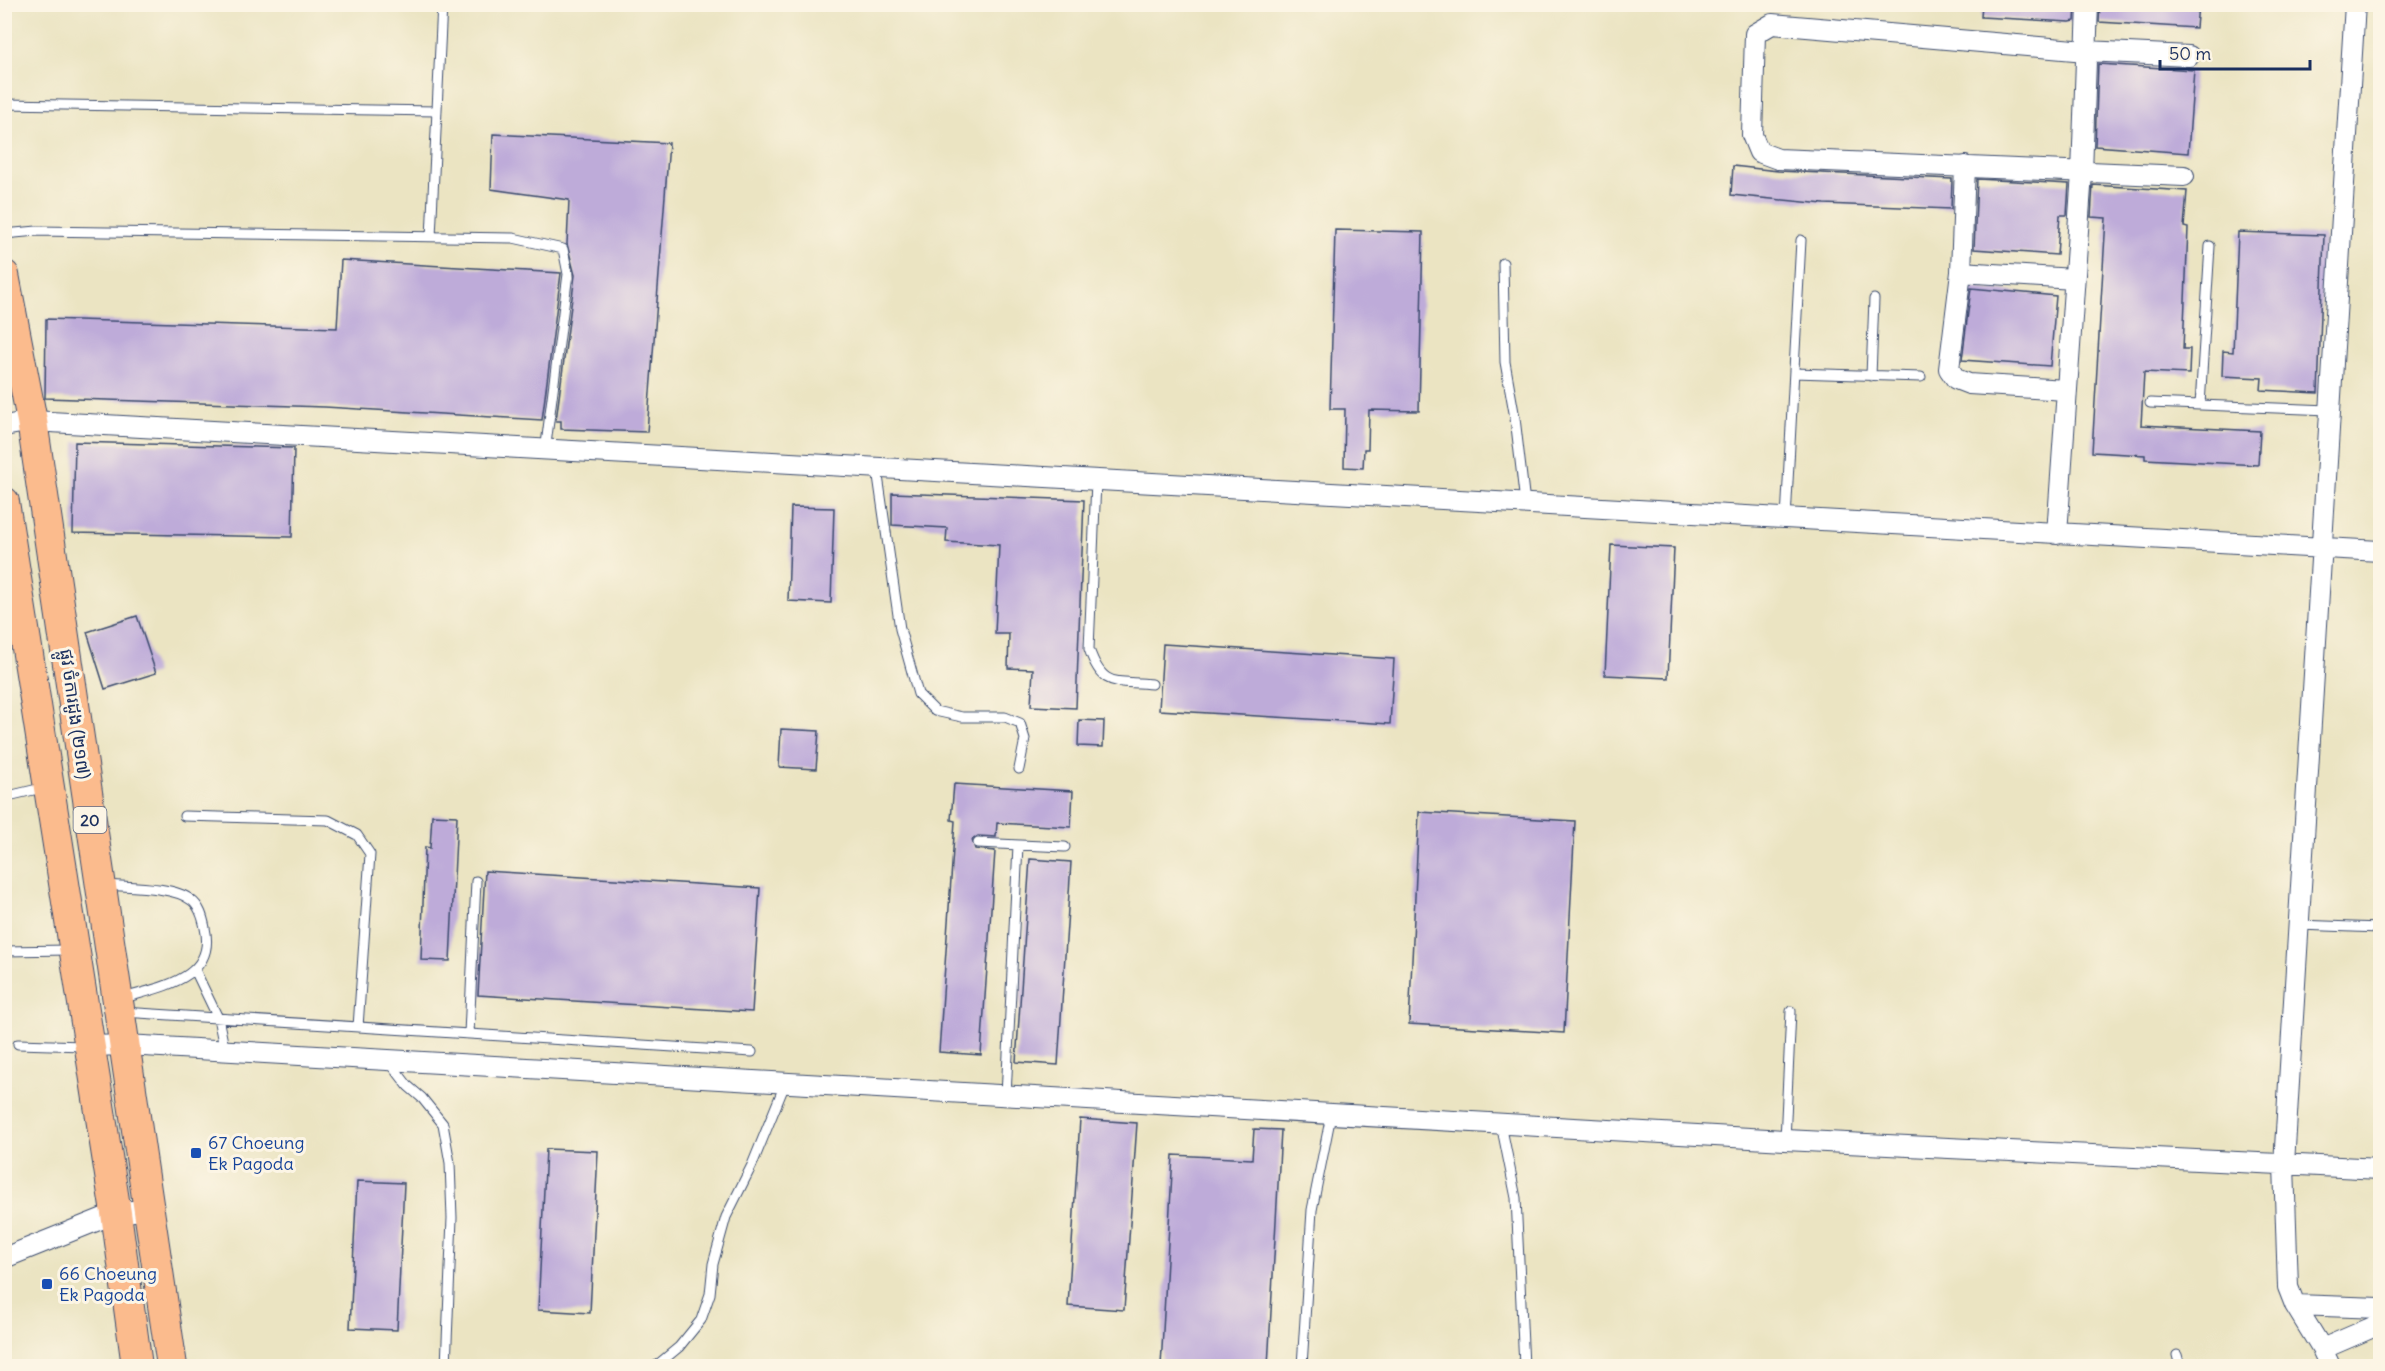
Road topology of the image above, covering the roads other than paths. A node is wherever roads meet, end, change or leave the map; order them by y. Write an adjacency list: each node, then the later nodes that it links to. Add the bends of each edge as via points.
1 (442, 4): 7 (lane)
2 (2088, 4): 4 (street)
3 (2355, 4): 26 (street)
4 (2086, 51): 5 (street); 8 (street, via 1772,24 1755,34 1752,135 1759,152 1778,159); 9 (street)
5 (2189, 56)
6 (4, 104): 7 (lane)
7 (437, 111): 12 (lane)
8 (1965, 166): 9 (street); 16 (street)
9 (2082, 173): 10 (street); 18 (street)
10 (2184, 176)
11 (4, 234): 12 (lane, via 37,231)
12 (431, 237): 28 (lane, via 513,238 563,249 568,274)
13 (1801, 240): 20 (lane)
14 (2210, 246): 25 (lane)
15 (1503, 263): 32 (lane, via 1505,362)
16 (1961, 272): 18 (street); 23 (street, via 1949,369 1956,379 1969,384)
17 (4, 275): 27 (main road, ផ្លូវ ចំការដូង (២១៧) / 20)
18 (2074, 279): 23 (street)
19 (1874, 299): 21 (lane)
20 (1794, 373): 21 (lane); 33 (lane)
21 (1871, 376): 22 (lane)
22 (1921, 377)
23 (2066, 390): 34 (street)
24 (2150, 403): 25 (lane)
25 (2200, 405): 26 (lane)
26 (2329, 410): 35 (street)
27 (18, 424): 28 (street); 46 (main road, ផ្លូវ ចំការដូង (២១៧) / 20)
28 (545, 452): 29 (street)
29 (877, 469): 30 (street); 38 (lane, via 900,629 918,694 935,711 962,717 1005,717 1020,723 1025,739)
30 (1096, 481): 32 (street); 37 (lane, via 1089,649 1096,670 1107,680)
31 (4, 502): 39 (main road, ផ្លូវ ចំការដូង (២១៧) / 20)
32 (1525, 503): 33 (street)
33 (1786, 519): 34 (street)
34 (2057, 534): 35 (street)
35 (2320, 548): 36 (street); 47 (street)
36 (2380, 551)
37 (1152, 684)
38 (1019, 769)
39 (49, 786): 40 (lane); 49 (main road, ផ្លូវ ចំការដូង (២១៧) / 20)
40 (4, 797)
41 (184, 816): 55 (lane, via 327,820 357,835 370,854)
42 (978, 843): 43 (lane)
43 (1018, 845): 44 (lane); 64 (lane)
44 (1065, 847)
45 (476, 881): 56 (lane)
46 (100, 885): 51 (lane, via 170,891 191,899 202,915 208,938 206,956); 52 (main road, ផ្លូវ ចំការដូង (២១៧) / 20)
47 (2298, 926): 48 (lane); 68 (street)
48 (2380, 928)
49 (75, 950): 50 (lane); 59 (main road, ផ្លូវ ចំការដូង (២១៧) / 20)
50 (4, 951)
51 (195, 970): 52 (lane); 54 (lane)
52 (120, 1006): 54 (lane); 58 (main road, ផ្លូវ ចំការដូង (២១៧) / 20)
53 (1791, 1011): 67 (lane)
54 (218, 1018): 55 (lane); 60 (lane)
55 (358, 1027): 56 (lane)
56 (469, 1034): 61 (lane)
57 (18, 1044): 59 (lane)
58 (126, 1045): 59 (street); 60 (street); 70 (main road, ផ្លូវ ចំការដូង (២១៧) / 20)
59 (90, 1046): 71 (main road, ផ្លូវ ចំការដូង (២១៧) / 20)
60 (225, 1052): 62 (street)
61 (752, 1052)
62 (388, 1060): 63 (street); 80 (lane, via 443,1124 450,1163 452,1218)
63 (785, 1084): 64 (street); 81 (lane, via 726,1217 701,1320 679,1347)
64 (1006, 1096): 65 (street)
65 (1332, 1115): 66 (street); 82 (lane, via 1312,1210)
66 (1501, 1124): 67 (street); 83 (lane, via 1516,1198)
67 (1785, 1140): 68 (street)
68 (2284, 1164): 69 (street); 73 (street, via 2288,1287)
69 (2380, 1169)
70 (150, 1209): 71 (street); 79 (main road, ផ្លូវ ចំការដូង (២១៧) / 20)
71 (116, 1213): 72 (street); 78 (main road, ផ្លូវ ចំការដូង (២១៧) / 20)
72 (4, 1258)
73 (2295, 1305): 74 (street); 77 (street)
74 (2380, 1308)
75 (2380, 1324): 77 (street)
76 (2177, 1355): 84 (lane)
77 (2326, 1358)
78 (137, 1366)
79 (172, 1366)
80 (446, 1366)
81 (656, 1366)
82 (1302, 1366)
83 (1524, 1366)
84 (2180, 1366)

